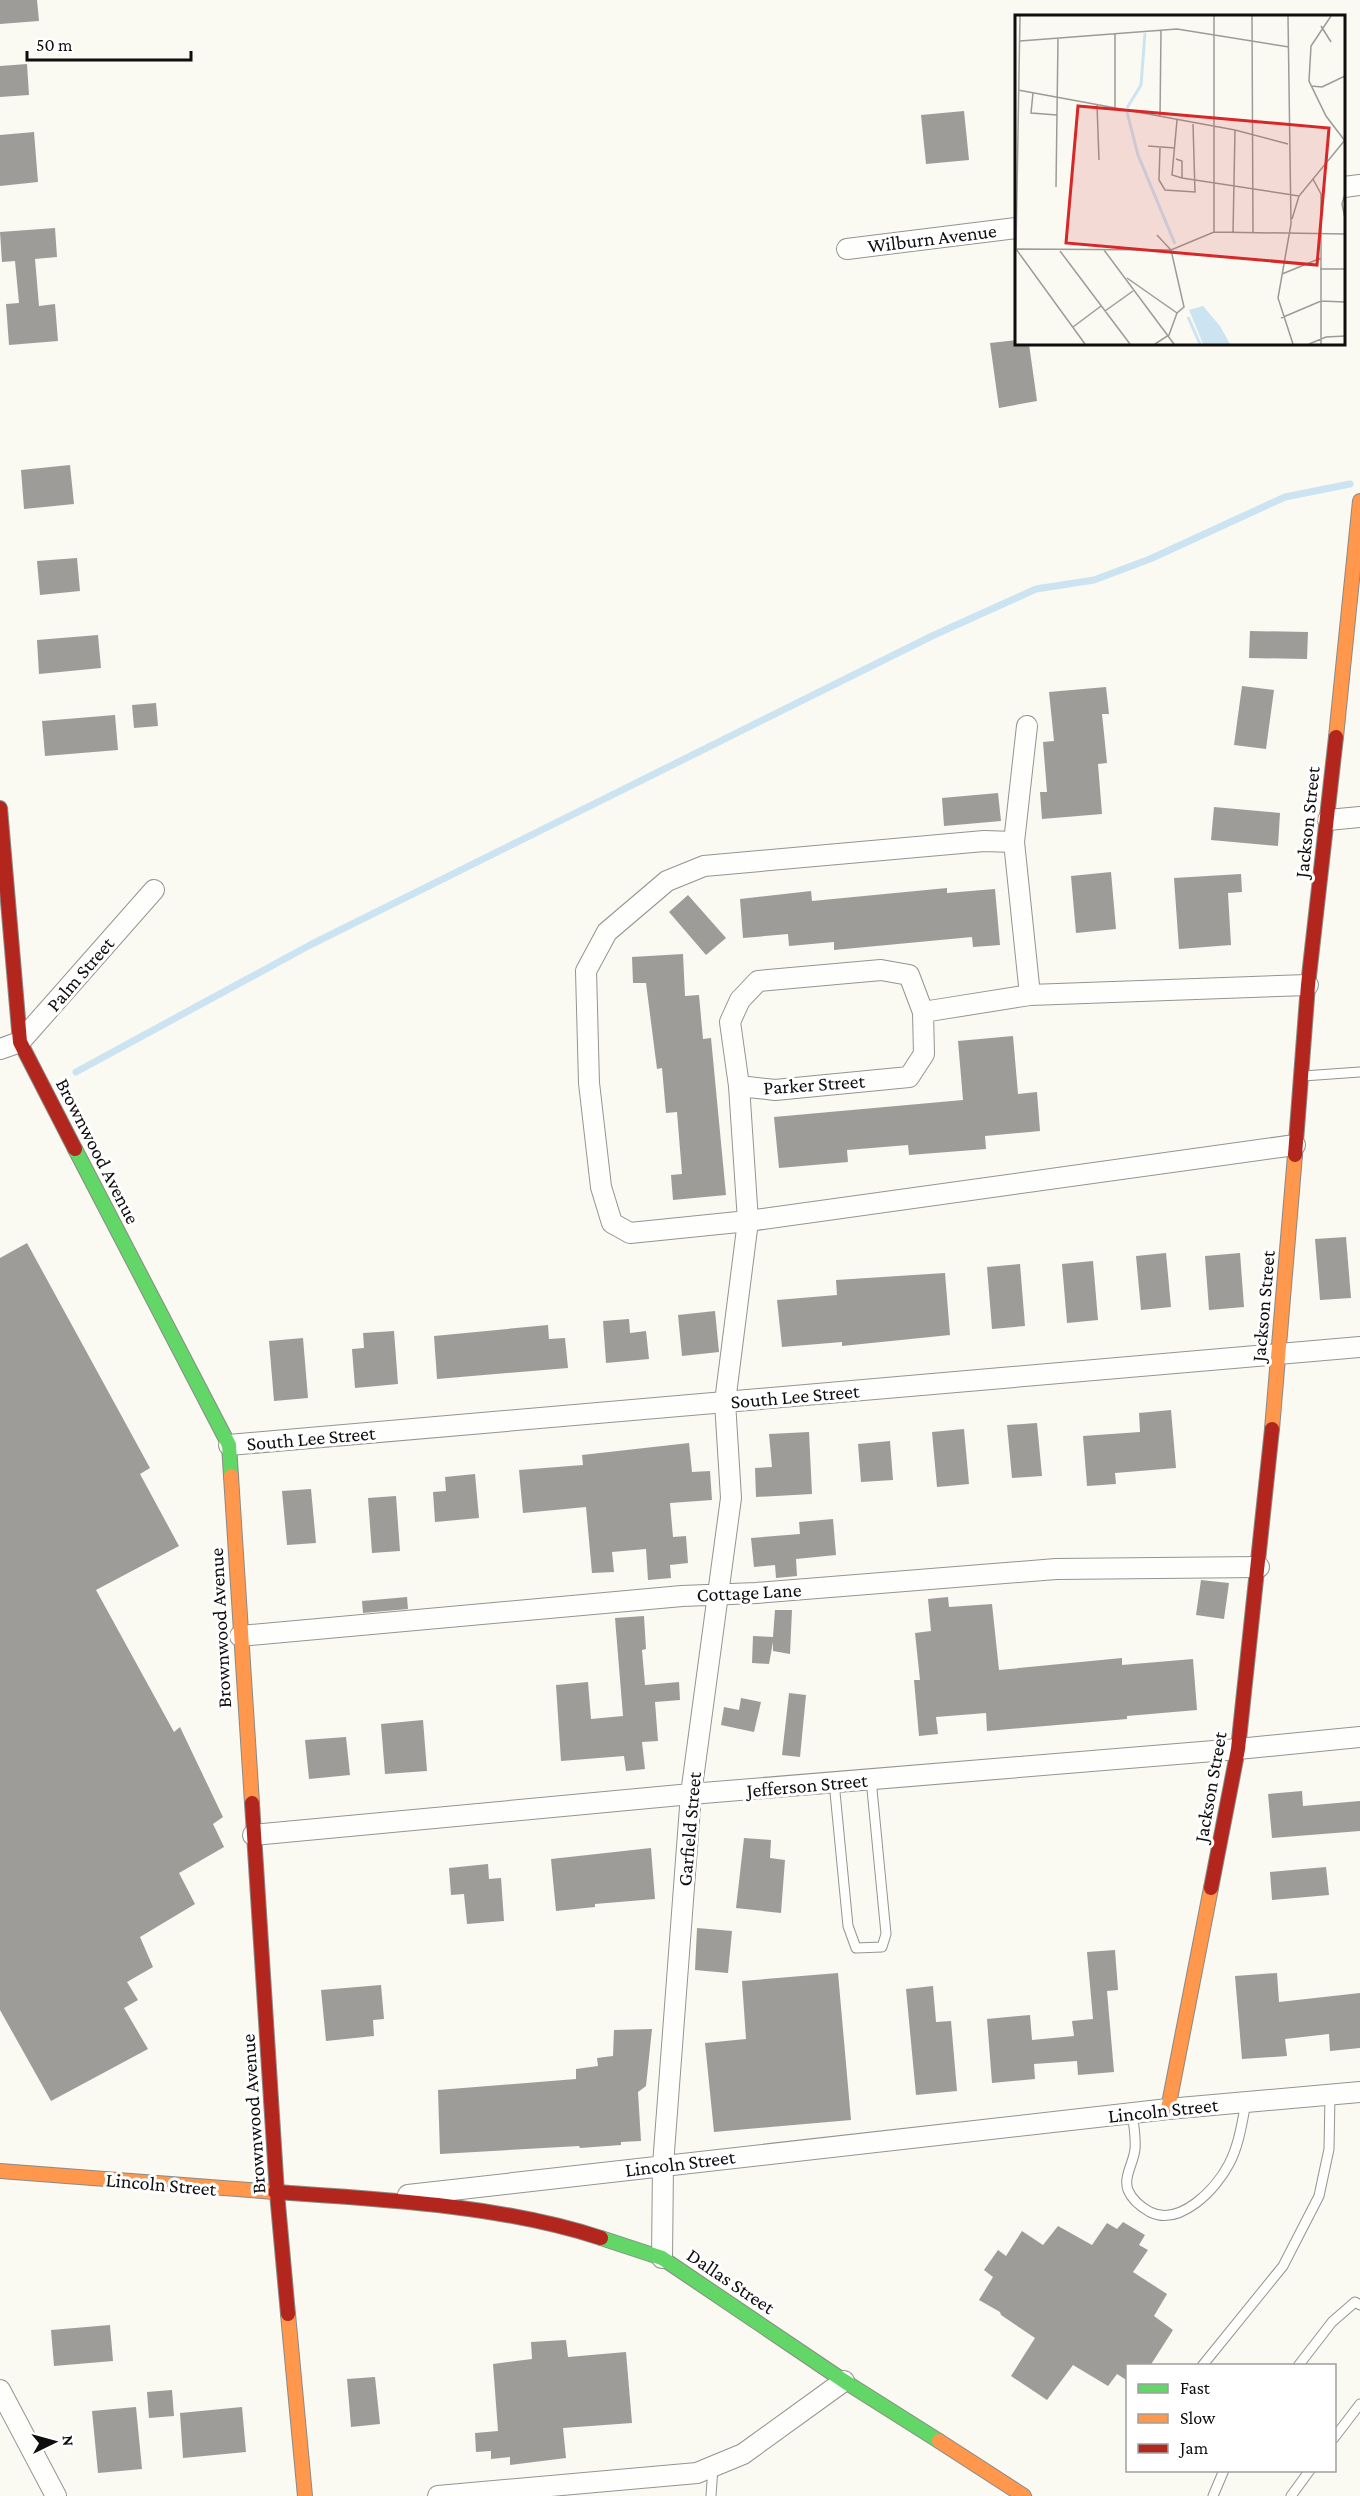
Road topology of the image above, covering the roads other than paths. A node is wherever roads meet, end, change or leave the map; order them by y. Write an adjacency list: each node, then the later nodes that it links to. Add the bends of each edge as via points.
1 (1360, 185): 2 (street)
2 (1345, 187)
3 (1015, 228): 4 (street, Wilburn Avenue)
4 (847, 249)
5 (1360, 501): 9 (street, Jackson Street)
6 (1027, 726): 10 (street)
7 (0, 808): 15 (street, Brownwood Avenue)
8 (1360, 817): 9 (street)
9 (1328, 820): 12 (street, Jackson Street)
10 (1014, 842): 13 (street); 21 (street, via 984,841 704,866 667,881 607,932 586,971 589,1083 601,1187 612,1223 630,1233)
11 (154, 890): 15 (street, Palm Street)
12 (1308, 985): 13 (street); 18 (street, Jackson Street)
13 (1030, 994): 14 (street)
14 (923, 1012): 19 (street, Parker Street, via 924,1053 909,1077 775,1090); 19 (street, Parker Street, via 909,975 881,970 758,981 740,1000 730,1022)
15 (20, 1042): 16 (street, Palm Street); 25 (street, Brownwood Avenue)
16 (0, 1049)
17 (1360, 1072): 18 (lane)
18 (1301, 1076): 20 (street, Jackson Street)
19 (739, 1086): 21 (street, Garfield Street)
20 (1295, 1145): 21 (street); 23 (street, Jackson Street)
21 (748, 1221): 24 (street, Garfield Street)
22 (1360, 1347): 23 (street, South Lee Street)
23 (1279, 1354): 24 (street, South Lee Street); 26 (street, Jackson Street)
24 (725, 1402): 25 (street, South Lee Street); 27 (street, Garfield Street, via 731,1498)
25 (229, 1445): 28 (street, Brownwood Avenue)
26 (1259, 1567): 27 (street, Cottage Lane, via 1056,1569); 30 (street, Jackson Street)
27 (718, 1594): 28 (street, Cottage Lane); 33 (street, Garfield Street)
28 (240, 1636): 34 (street, Brownwood Avenue)
29 (1360, 1737): 30 (street, Jefferson Street)
30 (1238, 1749): 31 (street, Jefferson Street); 38 (street, Jackson Street)
31 (871, 1779): 32 (street, Jefferson Street); 32 (lane, via 886,1934 882,1947 875,1948 856,1948 848,1926)
32 (834, 1782): 33 (street, Jefferson Street)
33 (690, 1794): 34 (street, Jefferson Street); 40 (street, Garfield Street)
34 (253, 1835): 42 (street, Brownwood Avenue)
35 (1360, 2092): 36 (street, Lincoln Street)
36 (1330, 2095): 37 (street, Lincoln Street); 46 (lane, via 1329,2150 1319,2196 1283,2266)
37 (1246, 2102): 38 (street, Lincoln Street); 39 (lane, via 1229,2165 1194,2204 1175,2216 1156,2215 1140,2207 1127,2188 1135,2154)
38 (1168, 2109): 39 (street, Lincoln Street)
39 (1132, 2113): 40 (street, Lincoln Street)
40 (663, 2165): 43 (street, Lincoln Street); 44 (street, Garfield Street)
41 (0, 2171): 42 (street, Lincoln Street)
42 (277, 2193): 43 (street, Lincoln Street); 57 (street, Brownwood Avenue)
43 (375, 2199): 44 (street, Dallas Street, via 558,2226)
44 (662, 2258): 48 (street, Dallas Street)
45 (1360, 2305): 47 (lane, via 1355,2302 1332,2322)
46 (1204, 2364)
47 (1300, 2364)
48 (844, 2381): 52 (street, via 743,2454); 60 (street, Dallas Street)
49 (0, 2390): 56 (street)
50 (1360, 2404): 51 (lane)
51 (1336, 2437)
52 (712, 2467): 58 (street, via 697,2473); 59 (lane)
53 (1223, 2472): 55 (lane)
54 (1309, 2472): 61 (lane)
55 (1217, 2495)
56 (56, 2496)
57 (304, 2496)
58 (438, 2496)
59 (711, 2496)
60 (1024, 2496)
61 (1291, 2496)

